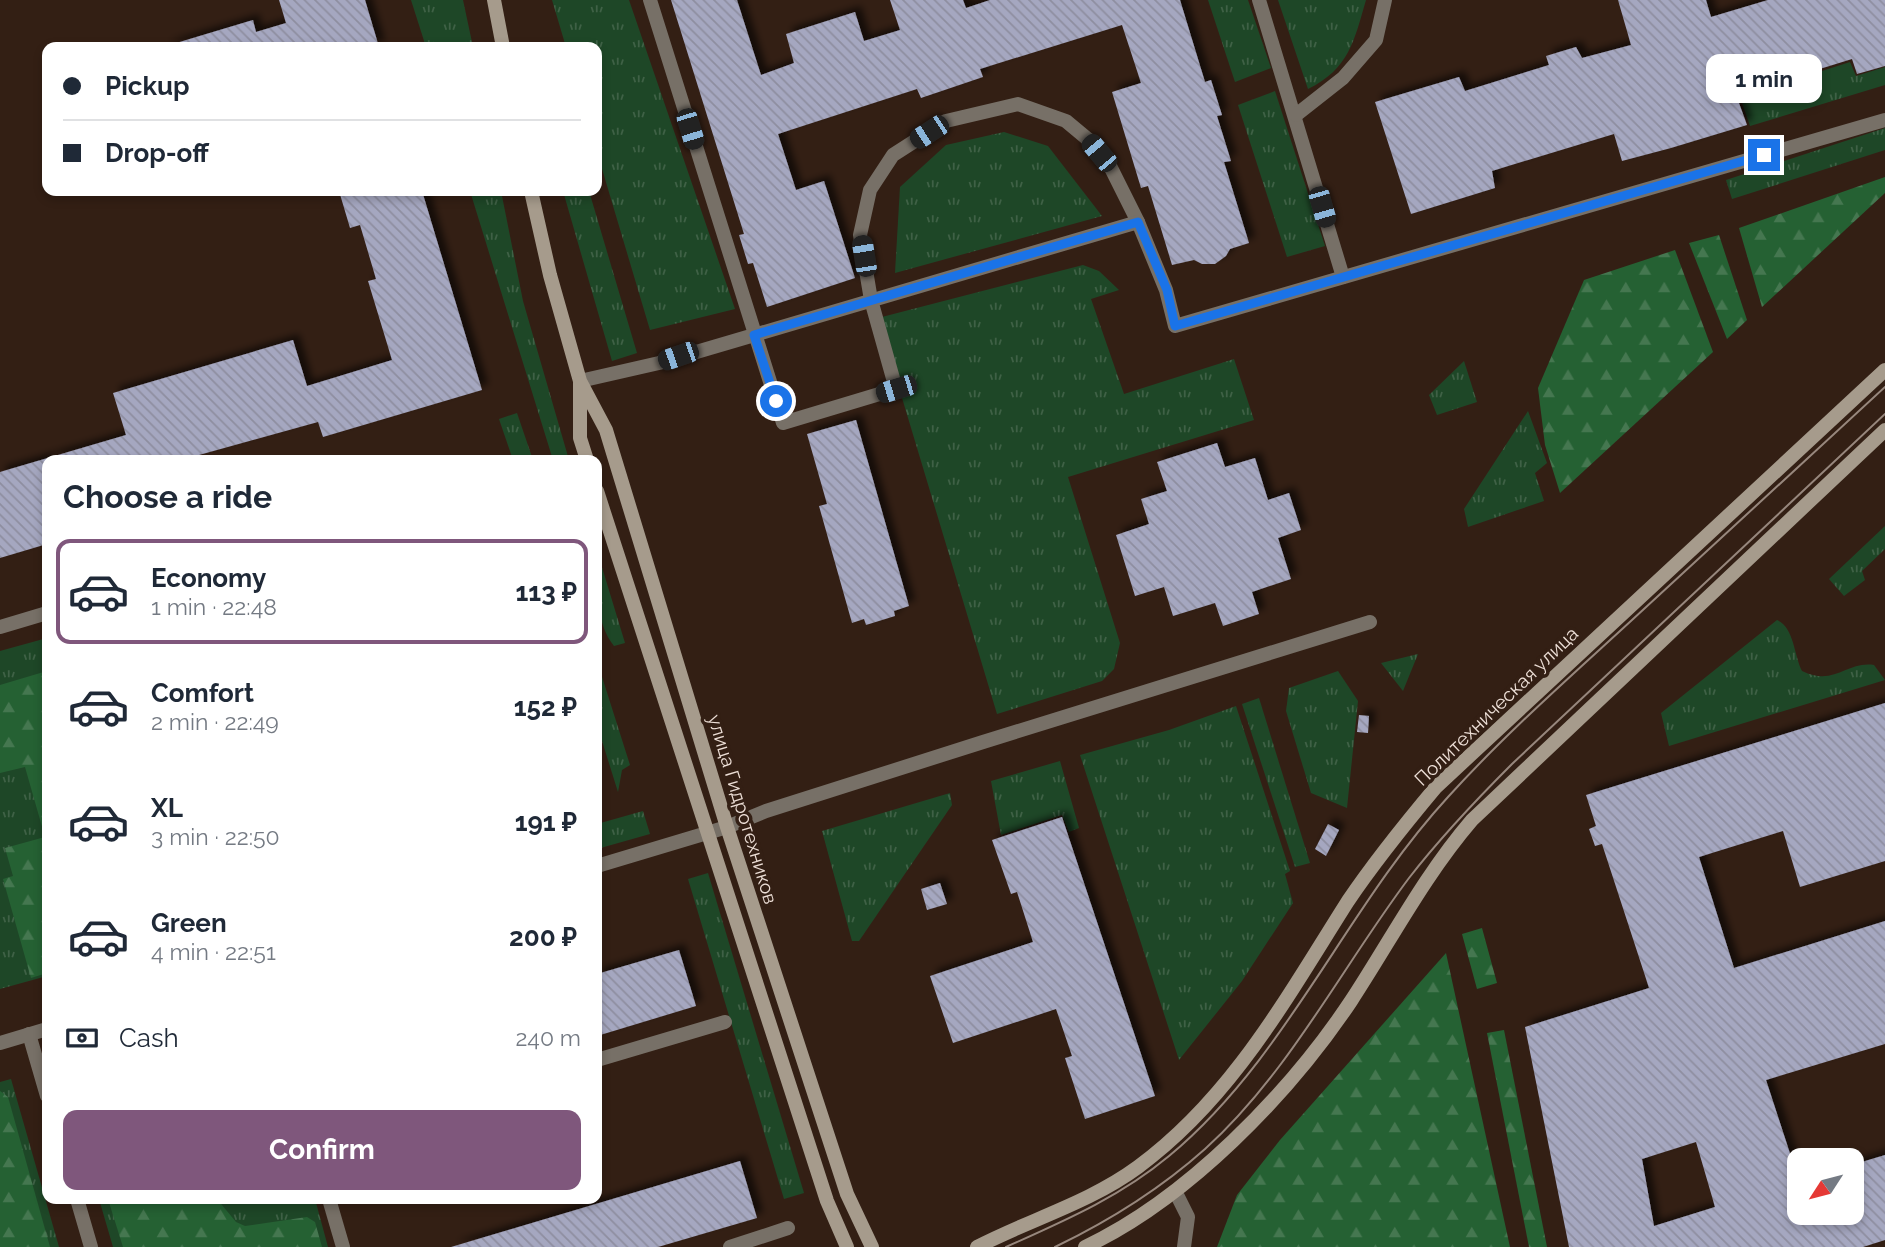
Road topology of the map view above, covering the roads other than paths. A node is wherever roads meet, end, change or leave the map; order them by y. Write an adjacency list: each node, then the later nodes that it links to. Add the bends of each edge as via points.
1 (494, 0): 5 (main road)
2 (650, 0): 12 (street)
3 (1259, 0): 6 (street)
4 (1385, 0): 6 (street, via 1376,40 1343,78)
5 (502, 42)
6 (1296, 115): 10 (street)
7 (1885, 120): 10 (street)
8 (532, 196): 14 (main road, улица Гидротехников)
9 (1138, 222): 10 (street, via 1167,290 1175,326); 11 (street); 11 (street, via 1109,164 1066,121 1018,104 946,121 893,155 870,190 860,235)
10 (1343, 277)
11 (871, 300): 12 (street); 12 (street, via 896,389 783,424)
12 (754, 335): 14 (street)
13 (1885, 370): 39 (main road, Политехническая улица, via 1436,787 1380,855 1258,1045 1187,1127 1138,1167 1088,1198)
14 (580, 381): 16 (main road, улица Гидротехников, via 580,438); 21 (main road, улица Гидротехников, via 606,429)
15 (1885, 430): 30 (main road, via 1472,820 1413,898 1350,1002 1295,1074)
16 (585, 455)
17 (602, 507): 22 (main road, улица Гидротехников)
18 (42, 614): 20 (street)
19 (1370, 622): 21 (street, via 944,754)
20 (0, 627)
21 (727, 827): 22 (street); 38 (main road, улица Гидротехников, via 847,1194)
22 (707, 833): 23 (street); 37 (main road, улица Гидротехников, via 827,1201)
23 (602, 864)
24 (725, 1022): 28 (street)
25 (42, 1030): 26 (street)
26 (29, 1034): 27 (street); 29 (street)
27 (0, 1043)
28 (602, 1059)
29 (42, 1079)
30 (1176, 1192): 40 (main road); 41 (street, via 1188,1217)
31 (78, 1204): 34 (street)
32 (330, 1204): 35 (street)
33 (788, 1228): 36 (street)
34 (90, 1247)
35 (343, 1247)
36 (730, 1247)
37 (848, 1247)
38 (872, 1247)
39 (977, 1247)
40 (1085, 1247)
41 (1184, 1247)

